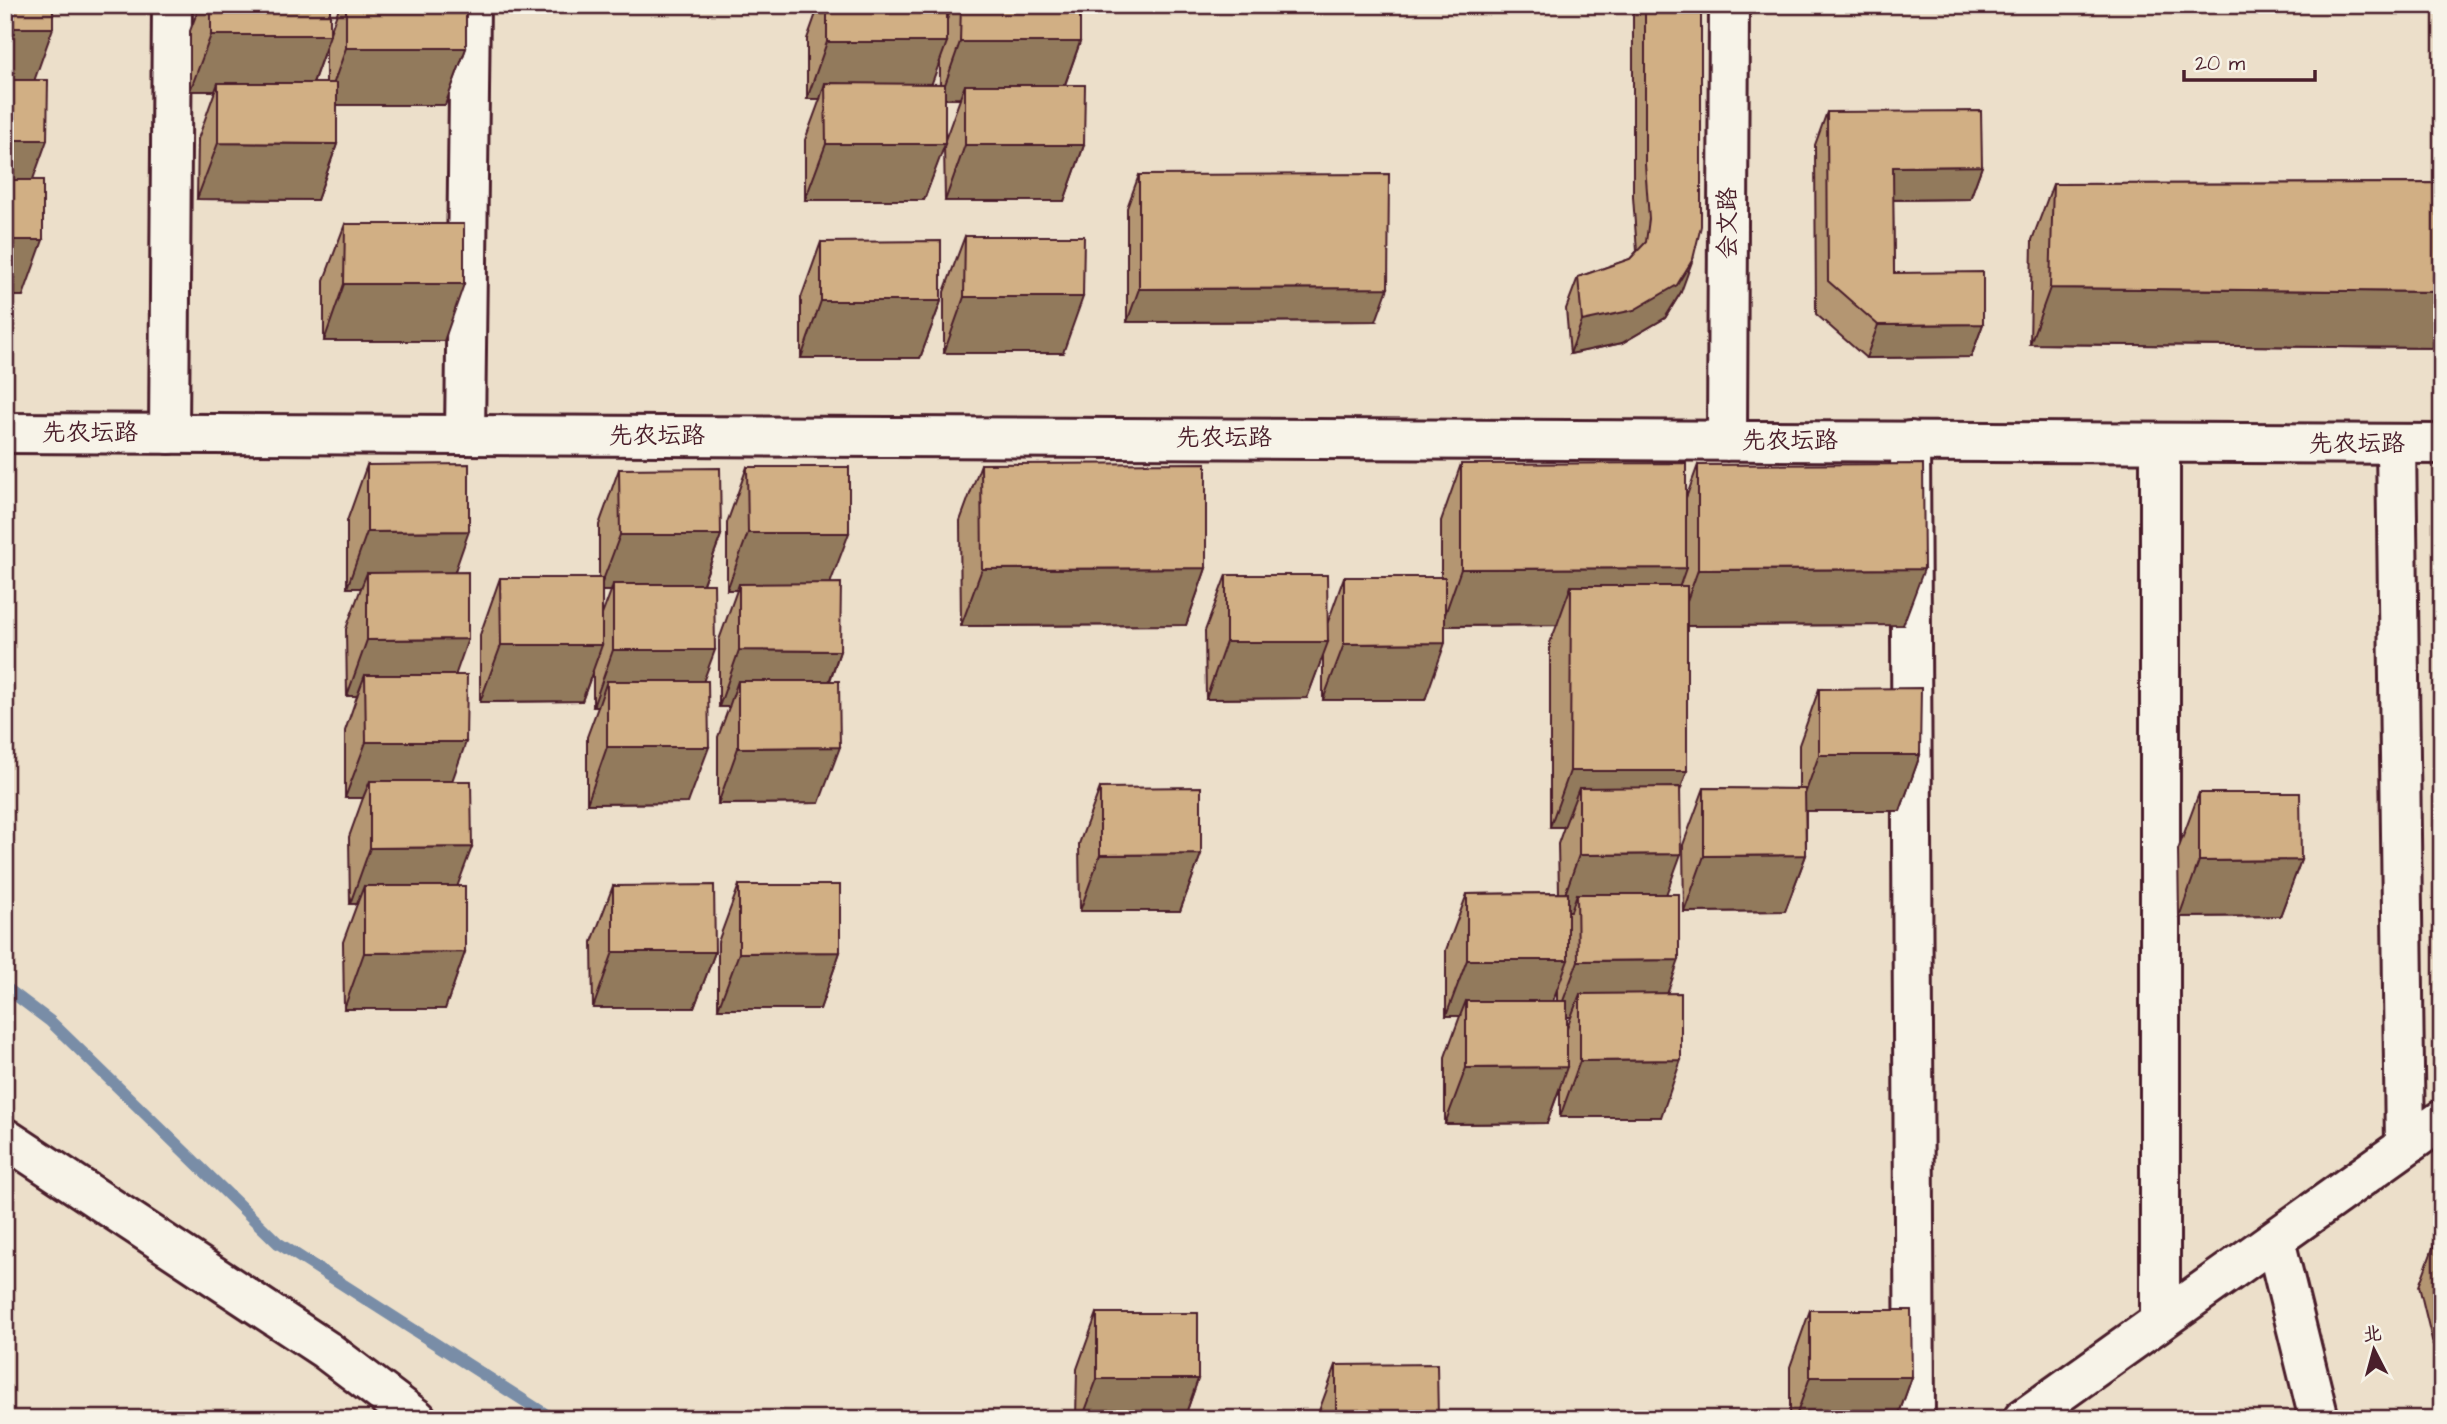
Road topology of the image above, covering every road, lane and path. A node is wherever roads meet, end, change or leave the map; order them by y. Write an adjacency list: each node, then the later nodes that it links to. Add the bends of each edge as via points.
1 (172, 5): 5 (street)
2 (470, 5): 6 (street)
3 (1729, 5): 7 (street, 会文路)
4 (5, 433): 5 (street, 先农坛路)
5 (169, 434): 6 (street, 先农坛路)
6 (465, 435): 7 (street, 先农坛路)
7 (1727, 441): 8 (street, 先农坛路)
8 (1910, 441): 9 (street, 先农坛路); 18 (street)
9 (2160, 443): 10 (street, 先农坛路); 16 (street)
10 (2396, 444): 11 (street, 先农坛路); 14 (street)
11 (2442, 444)
12 (2442, 1120): 14 (street)
13 (5, 1138): 17 (street, via 326,1350)
14 (2405, 1146): 15 (street)
15 (2275, 1240): 16 (street); 20 (street)
16 (2160, 1321): 19 (street)
17 (418, 1419)
18 (1915, 1419)
19 (2023, 1419)
20 (2319, 1419)

